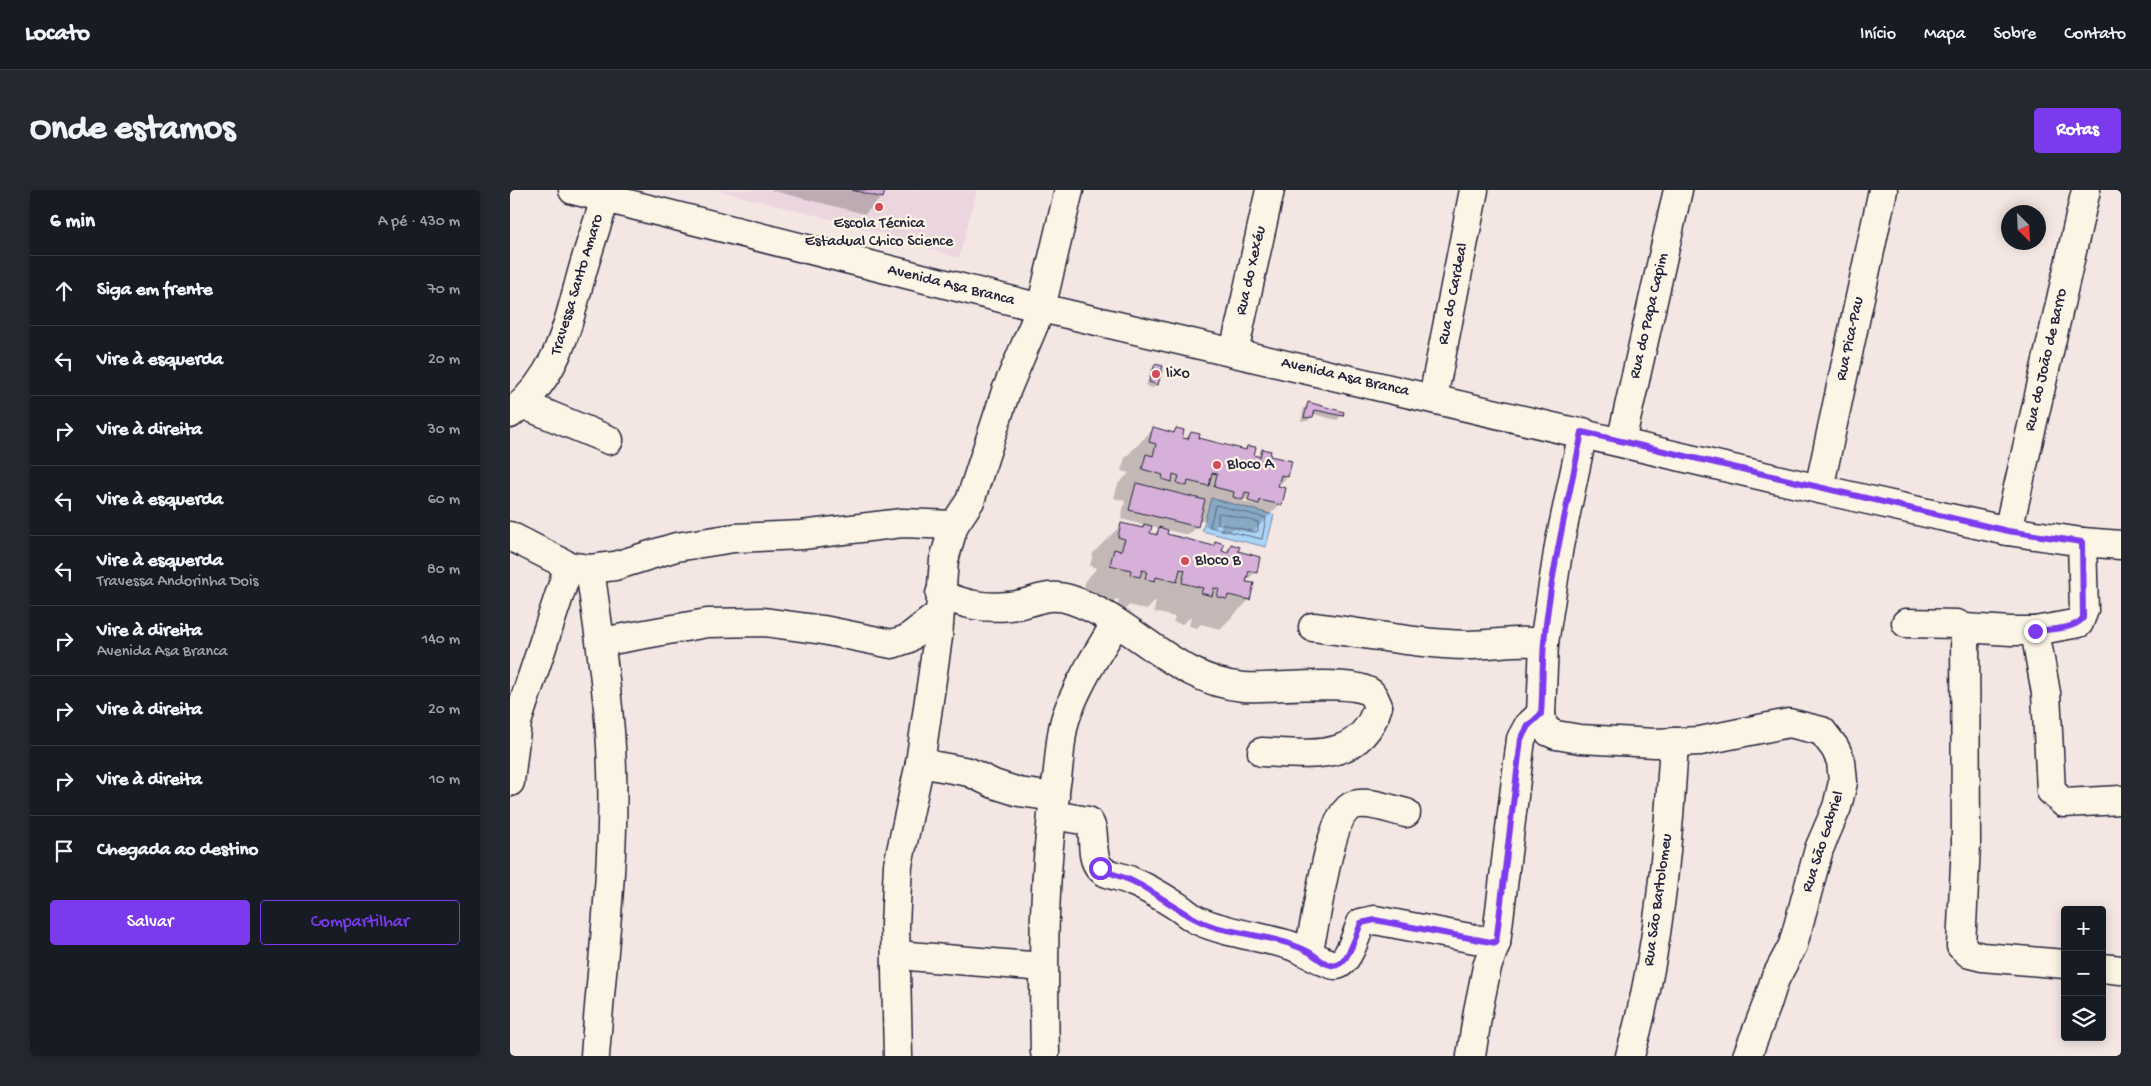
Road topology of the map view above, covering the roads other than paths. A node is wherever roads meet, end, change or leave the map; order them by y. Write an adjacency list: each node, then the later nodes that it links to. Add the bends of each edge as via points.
1 (1069, 190): 8 (street)
2 (1270, 190): 9 (street, Rua do Xexéu)
3 (1474, 190): 10 (street, Rua do Cardeal)
4 (1678, 190): 14 (street, Rua do Papa Capim)
5 (1883, 190): 15 (street, Rua Pica-Pau)
6 (2086, 190): 17 (street, Rua do João de Barro)
7 (586, 193): 8 (street, Avenida Asa Branca); 11 (street, Travessa Santo Amaro, via 561,347 547,375)
8 (1041, 308): 9 (street, Avenida Asa Branca); 16 (street, via 1006,391 970,501)
9 (1234, 352): 10 (street, Avenida Asa Branca)
10 (1433, 398): 12 (street, Avenida Asa Branca)
11 (516, 409): 13 (street)
12 (1582, 432): 14 (street, Avenida Asa Branca); 29 (street)
13 (609, 440)
14 (1621, 442): 15 (street, Avenida Asa Branca)
15 (1819, 489): 17 (street, Avenida Asa Branca)
16 (954, 525): 21 (street, via 902,522 802,535 734,538 676,547 621,564); 22 (street, via 944,560)
17 (2008, 531): 19 (street, Avenida Asa Branca)
18 (510, 536): 21 (street)
19 (2082, 542): 20 (street, Avenida Asa Branca); 27 (street, via 2083,618 2071,626)
20 (2121, 545)
21 (580, 568): 28 (street); 34 (street, via 517,722)
22 (939, 604): 23 (street, via 1012,606 1054,596 1072,600); 28 (street, via 907,639 892,644 764,622 706,623); 33 (street)
23 (1116, 623): 32 (street, via 1178,666 1226,685 1361,688 1372,694 1378,706 1374,722 1366,734 1341,749 1321,753); 36 (street, via 1070,706 1061,744)
24 (1906, 623): 26 (street, via 1957,624)
25 (1313, 627): 29 (street, via 1407,641 1469,645 1525,640)
26 (1966, 628): 27 (street); 41 (street, via 1966,844 1961,946 1970,954 1982,957)
27 (2035, 631): 35 (street, via 2046,693 2051,791 2064,804)
28 (601, 642): 46 (street, via 610,735 612,812)
29 (1544, 643): 30 (street)
30 (1541, 714): 31 (street, via 1543,726 1556,735 1580,739); 38 (street, via 1528,726 1521,739)
31 (1674, 742): 49 (street, Rua São Bartolomeu, via 1665,875 1650,970); 50 (street, Rua São Gabriel, via 1700,741 1789,723 1822,731 1841,761 1843,782 1837,807 1819,850 1793,945 1774,979)
32 (1262, 752)
33 (920, 764): 36 (street, via 970,772); 40 (street, via 898,866)
34 (510, 782)
35 (2121, 800)
36 (1054, 806): 39 (street, via 1088,821 1093,830 1092,843 1097,864 1105,871 1148,890 1195,919); 42 (street, via 1047,853)
37 (1406, 813): 39 (street, via 1355,804 1341,816 1327,860 1314,935)
38 (1496, 943): 39 (street, via 1366,920 1361,923 1341,963 1332,965); 48 (street, via 1487,968)
39 (1308, 951)
40 (896, 955): 42 (street); 47 (street)
41 (2061, 964)
42 (1043, 967): 45 (street)
43 (2106, 968): 44 (street)
44 (2121, 970)
45 (1045, 1053)
46 (595, 1056)
47 (898, 1056)
48 (1471, 1056)
49 (1630, 1056)
50 (1747, 1056)

